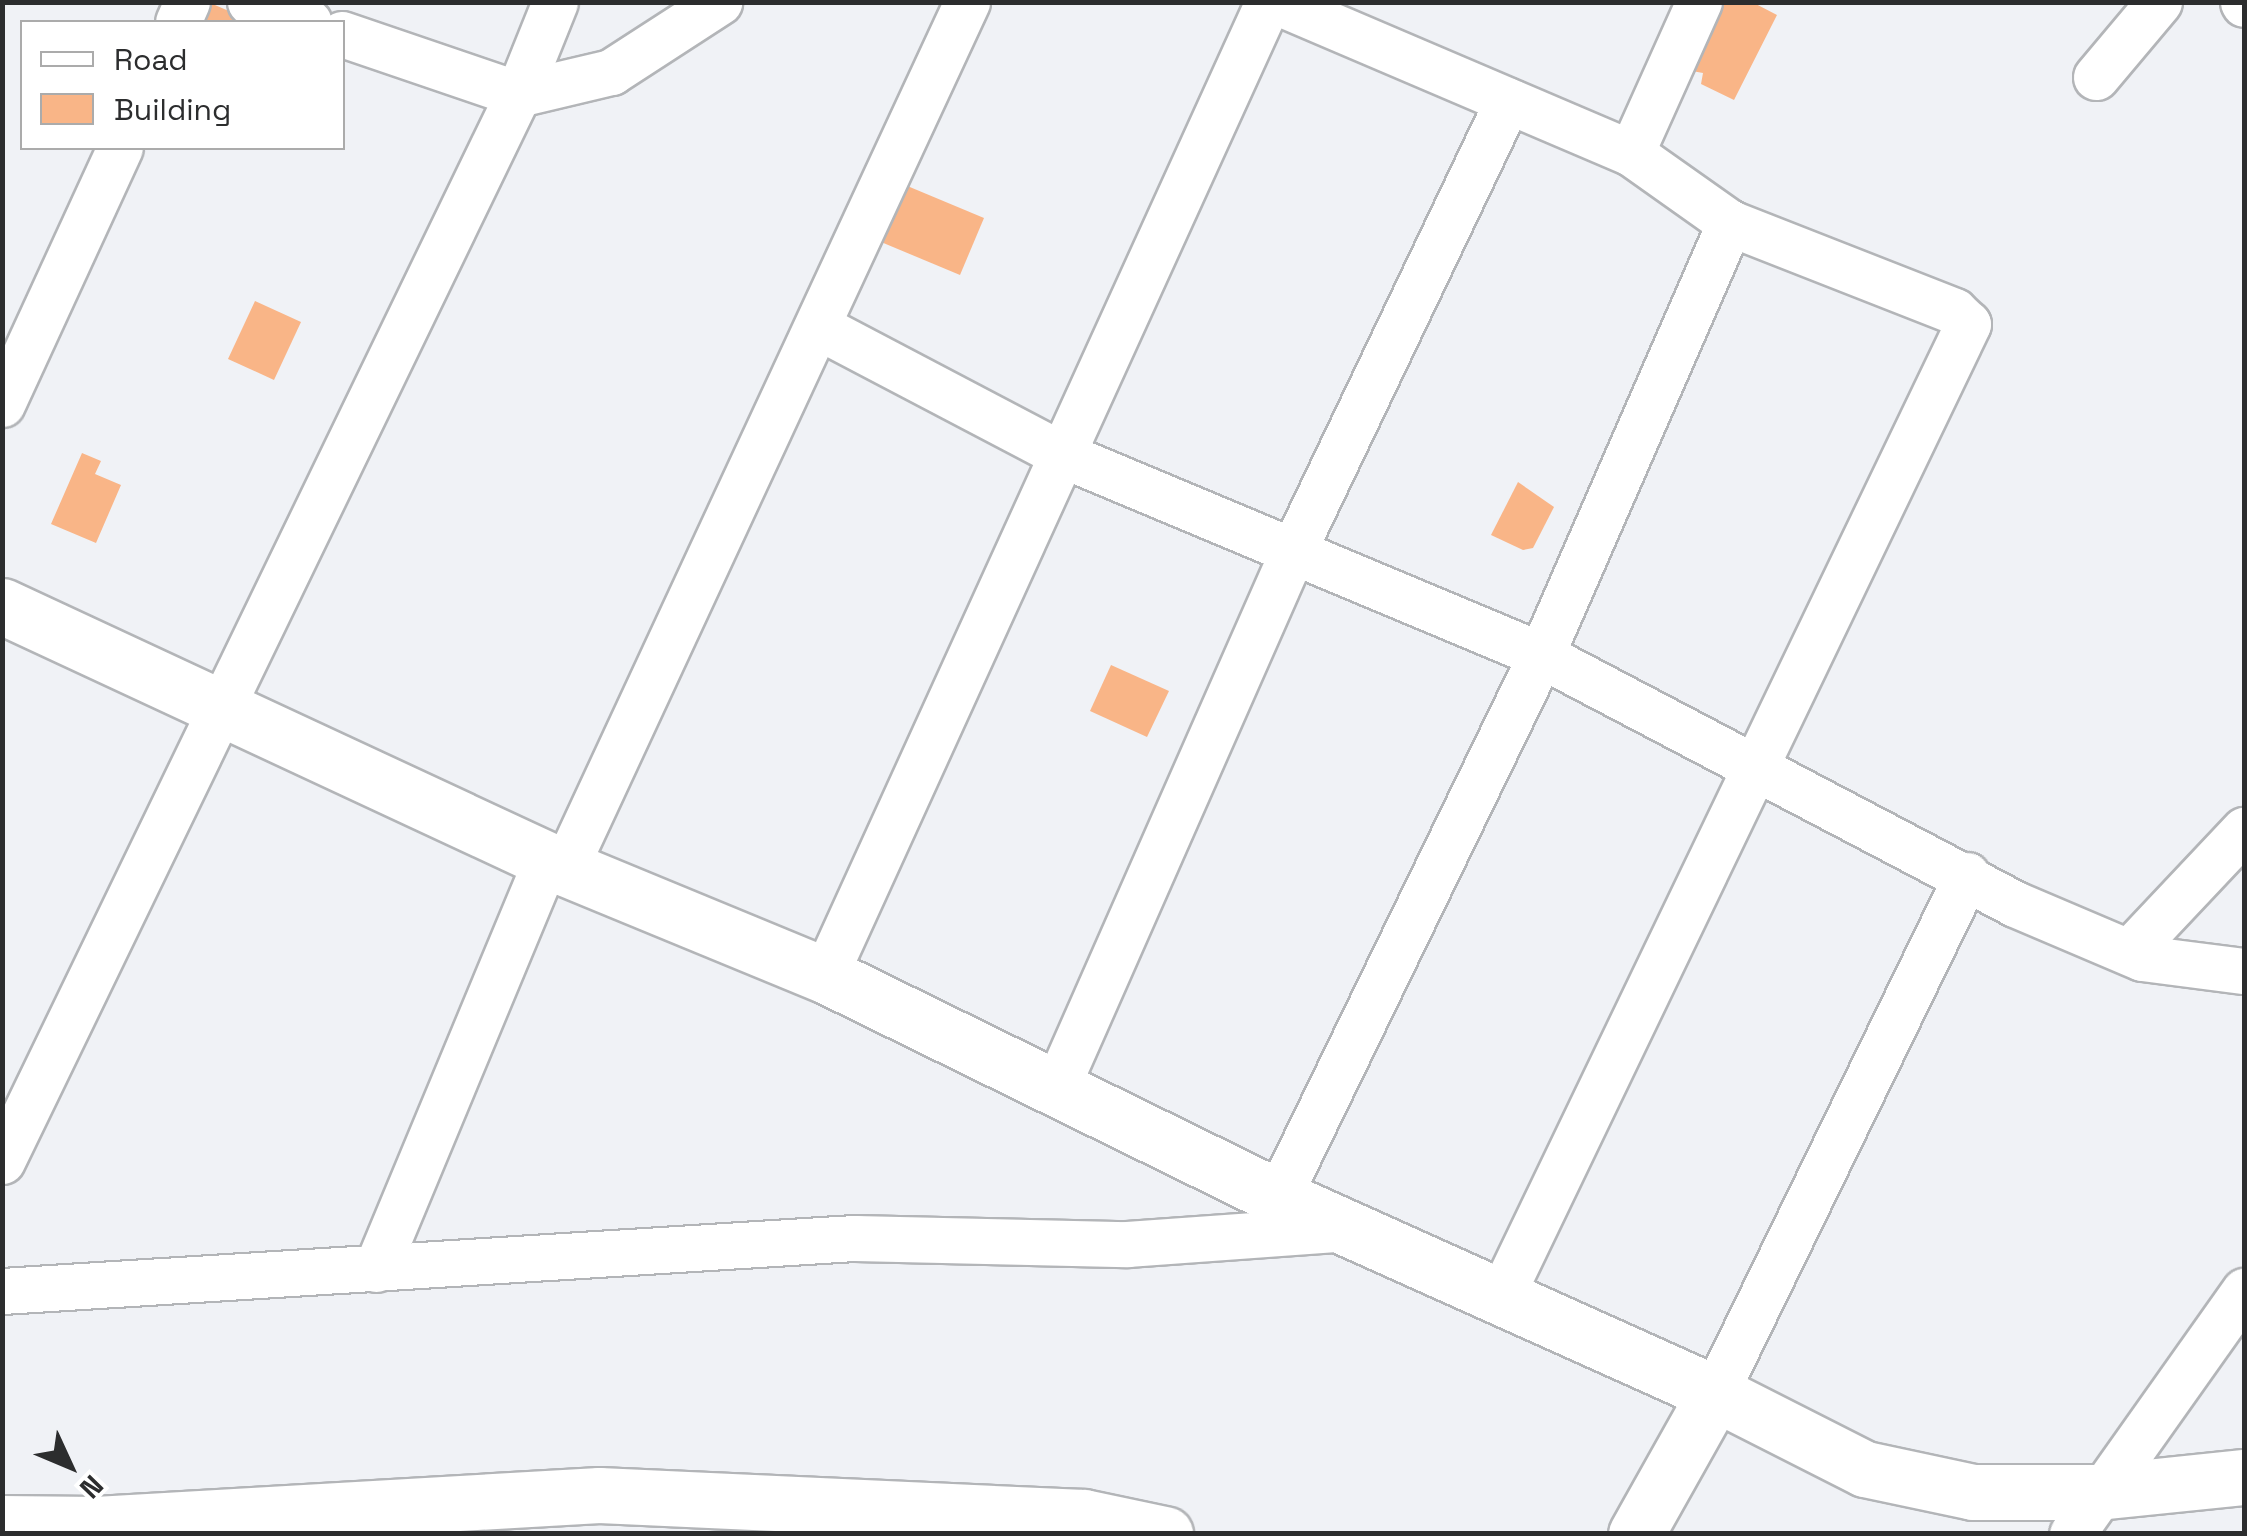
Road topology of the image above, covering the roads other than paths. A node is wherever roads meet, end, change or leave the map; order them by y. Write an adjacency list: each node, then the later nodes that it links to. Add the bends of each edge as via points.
1 (250, 2): 9 (street)
2 (555, 2): 12 (street)
3 (718, 2): 12 (street, via 611,72)
4 (967, 2): 17 (street)
5 (1268, 2): 19 (street)
6 (1278, 2): 13 (street)
7 (1699, 2): 15 (street)
8 (2158, 2): 11 (street)
9 (303, 20)
10 (345, 35): 12 (street)
11 (2096, 77)
12 (518, 94): 23 (street)
13 (1508, 101): 15 (street); 20 (street)
14 (119, 150): 18 (street)
15 (1631, 153): 16 (street)
16 (1730, 223): 22 (street); 24 (street, via 1954,311 1968,324)
17 (819, 328): 19 (street); 26 (street)
18 (2, 404)
19 (1061, 454): 20 (street); 30 (street)
20 (1292, 551): 22 (street); 31 (street)
21 (2, 606): 23 (street)
22 (1541, 656): 24 (street); 33 (street)
23 (224, 706): 26 (street); 32 (street)
24 (1757, 774): 27 (street); 38 (street)
25 (2244, 830): 28 (street)
26 (556, 863): 30 (street); 35 (street)
27 (1967, 875): 28 (street, via 2014,904); 39 (street)
28 (2128, 952): 29 (street)
29 (2244, 971)
30 (825, 975): 31 (street)
31 (1056, 1086): 33 (street)
32 (2, 1161)
33 (1278, 1197): 34 (street)
34 (1349, 1228): 35 (street, via 1127,1244 855,1238); 38 (street)
35 (376, 1269): 36 (street)
36 (2, 1291)
37 (2244, 1292): 41 (street)
38 (1501, 1296): 39 (street)
39 (1715, 1392): 41 (street, via 1865,1469 1914,1484); 45 (street)
40 (2244, 1477): 41 (street)
41 (2085, 1513)
42 (818, 1518): 43 (street, via 748,1505 600,1495 96,1524); 44 (street, via 1084,1517)
43 (2, 1523)
44 (1164, 1534)
45 (1636, 1534)

